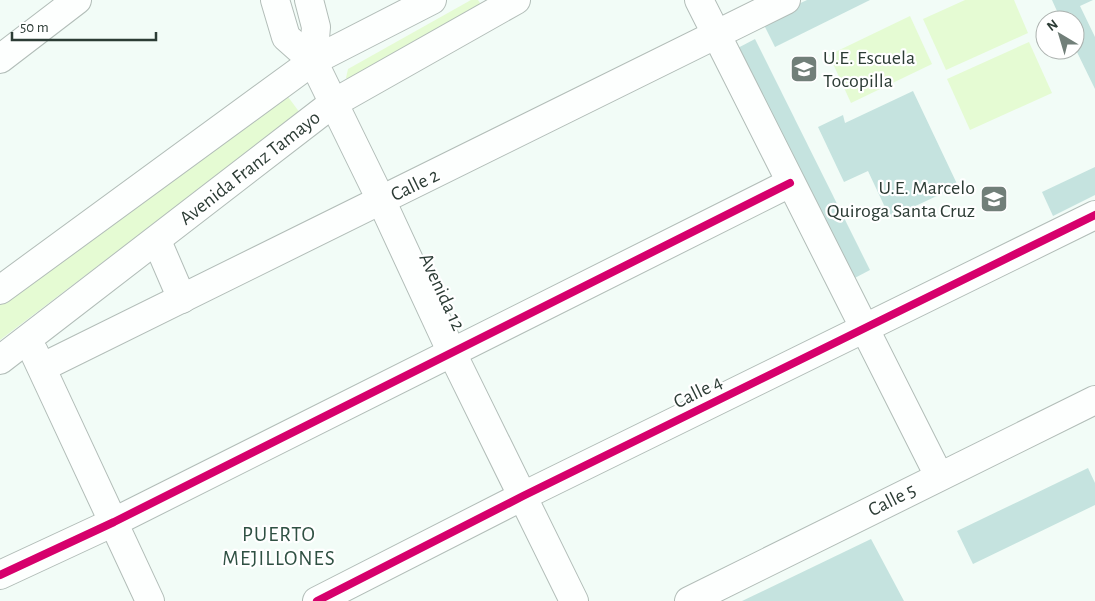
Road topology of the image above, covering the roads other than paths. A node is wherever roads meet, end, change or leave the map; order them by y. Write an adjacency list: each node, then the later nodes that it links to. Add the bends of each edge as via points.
1 (77, 0): 9 (street)
2 (275, 0): 10 (street, via 286,37)
3 (309, 0): 10 (street, via 316,27)
4 (432, 0): 10 (street)
5 (699, 0): 8 (street)
6 (786, 0): 8 (street, Calle 2)
7 (508, 2): 11 (street, Avenida Franz Tamayo)
8 (716, 35): 12 (street); 13 (street, Calle 2)
9 (0, 59)
10 (313, 62): 11 (street, Avenida 12); 16 (street)
11 (332, 104): 13 (street, Avenida 12); 15 (street, Avenida Franz Tamayo)
12 (790, 183): 18 (street); 20 (street)
13 (382, 202): 17 (street, Calle 2); 20 (street, Avenida 12)
14 (1095, 215): 18 (street, Calle 4)
15 (157, 241): 17 (street); 19 (street, Avenida Franz Tamayo)
16 (0, 290)
17 (182, 299): 22 (street, Calle 2)
18 (865, 327): 24 (street); 25 (street, Calle 4)
19 (27, 339): 21 (street, Avenida Franz Tamayo); 22 (street)
20 (452, 353): 25 (street, Avenida 12); 26 (street)
21 (0, 360)
22 (43, 367): 26 (street)
23 (1095, 400): 24 (street, Calle 5)
24 (939, 476): 31 (street, Calle 5)
25 (523, 496): 29 (street, Calle 4); 30 (street, Avenida 12)
26 (114, 522): 27 (street); 28 (street)
27 (0, 576)
28 (150, 601)
29 (317, 601)
30 (574, 601)
31 (689, 601)

